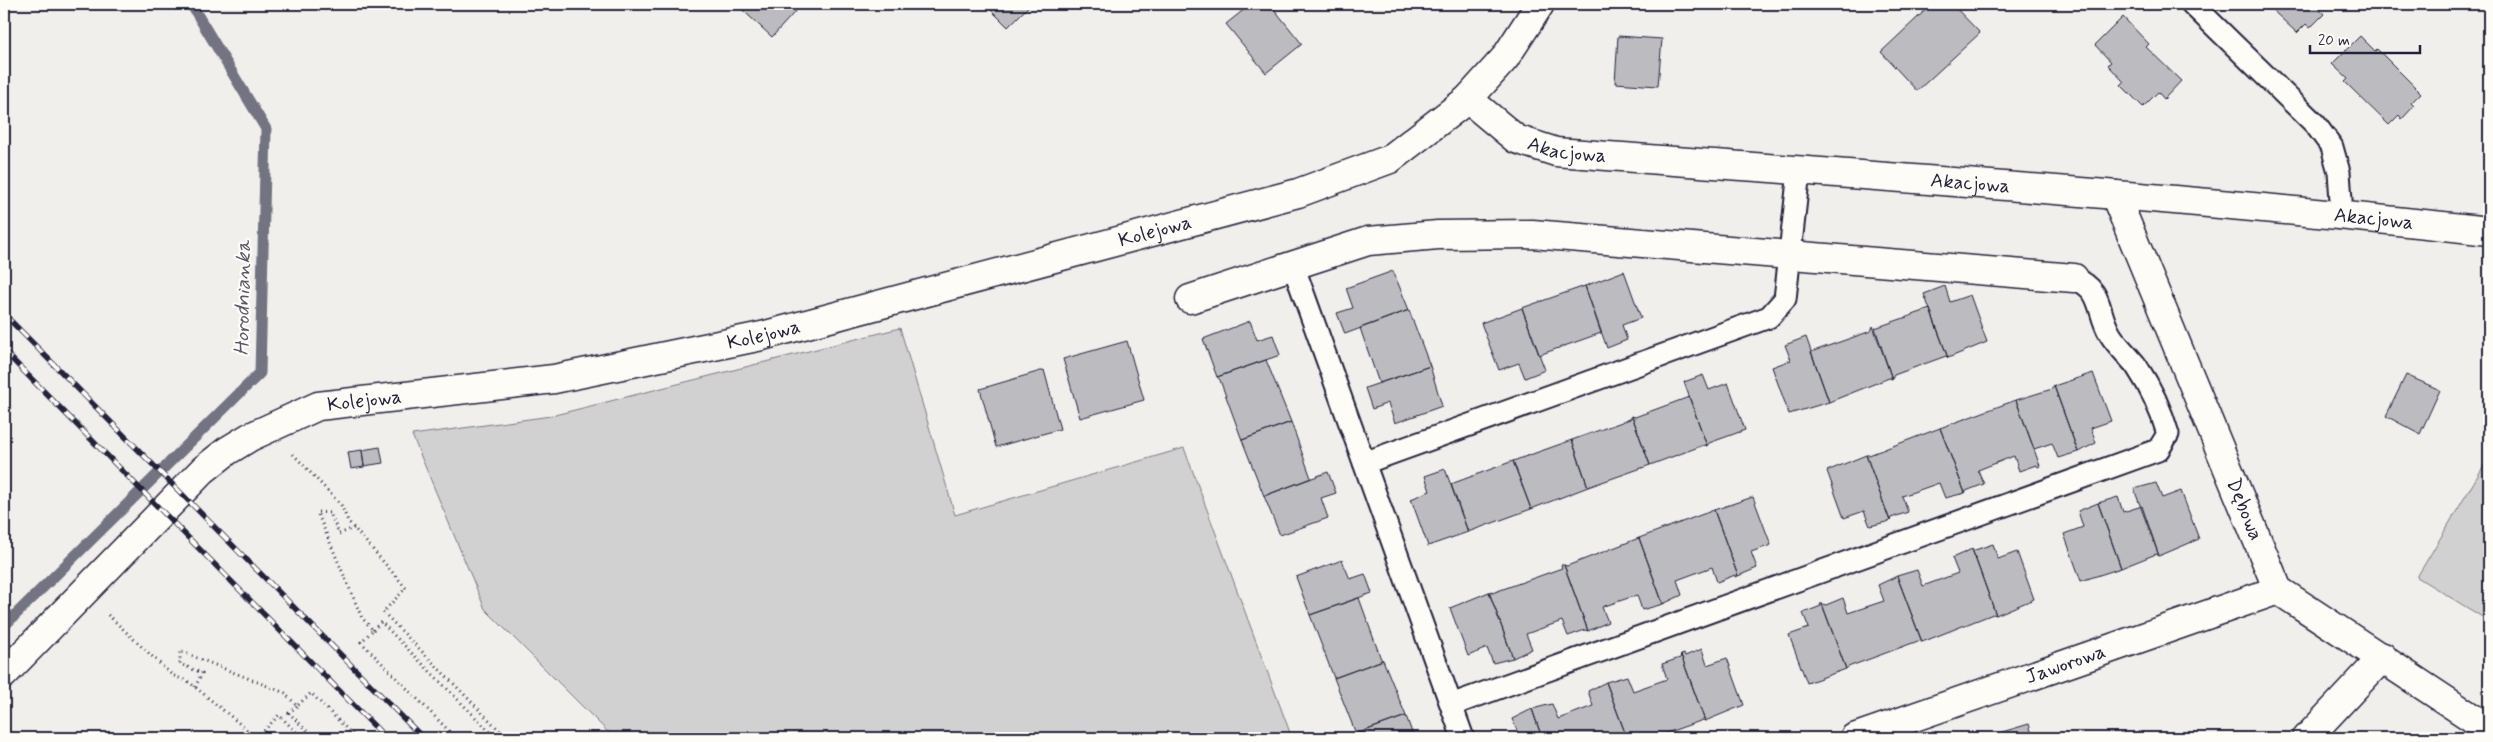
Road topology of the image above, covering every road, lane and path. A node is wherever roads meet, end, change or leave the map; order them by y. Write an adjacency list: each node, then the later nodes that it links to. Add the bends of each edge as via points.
1 (1540, 4): 3 (street, Kolejowa, via 1505,58)
2 (2192, 4): 6 (lane, via 2315,124 2332,148 2339,172)
3 (1468, 98): 4 (street, Akacjowa, via 1516,139 1556,152); 12 (street, Kolejowa, via 1390,160 1298,193 762,336 554,379 318,406)
4 (1799, 171): 5 (street, Akacjowa); 8 (lane)
5 (2115, 195): 6 (street, Akacjowa); 15 (street, Dębowa)
6 (2342, 214): 7 (street, Akacjowa)
7 (2489, 231)
8 (1791, 255): 9 (street, via 1532,234 1438,235 1368,241); 10 (street); 13 (lane, via 1785,299 1769,317)
9 (1293, 265): 11 (street); 13 (lane)
10 (2074, 278): 21 (lane, via 2088,284 2092,290 2110,334 2137,367 2161,409 2168,434 2158,450)
11 (1190, 299)
12 (268, 428): 14 (path, via 341,505); 16 (street, Kolejowa, via 227,451 203,470)
13 (1364, 463): 21 (lane)
14 (354, 528): 17 (path, via 339,534 330,513 317,512 362,618); 30 (path, via 406,588 383,612)
15 (2278, 590): 18 (street); 32 (street, Jaworowa)
16 (84, 592): 19 (street, Kolejowa); 20 (path, via 172,675)
17 (373, 630): 28 (path, via 361,642); 29 (path, via 381,622)
18 (2383, 657): 23 (street); 33 (street)
19 (4, 674)
20 (195, 687): 22 (path, via 202,673 180,664 180,651 285,693); 24 (path)
21 (1451, 705): 31 (lane)
22 (297, 706): 26 (path, via 289,714); 27 (path, via 311,693)
23 (2489, 729)
24 (257, 738): 25 (path, via 279,715)
25 (302, 738)
26 (314, 738)
27 (356, 738)
28 (456, 738)
29 (496, 738)
30 (508, 738)
31 (1463, 738)
32 (1854, 738)
33 (2307, 738)

